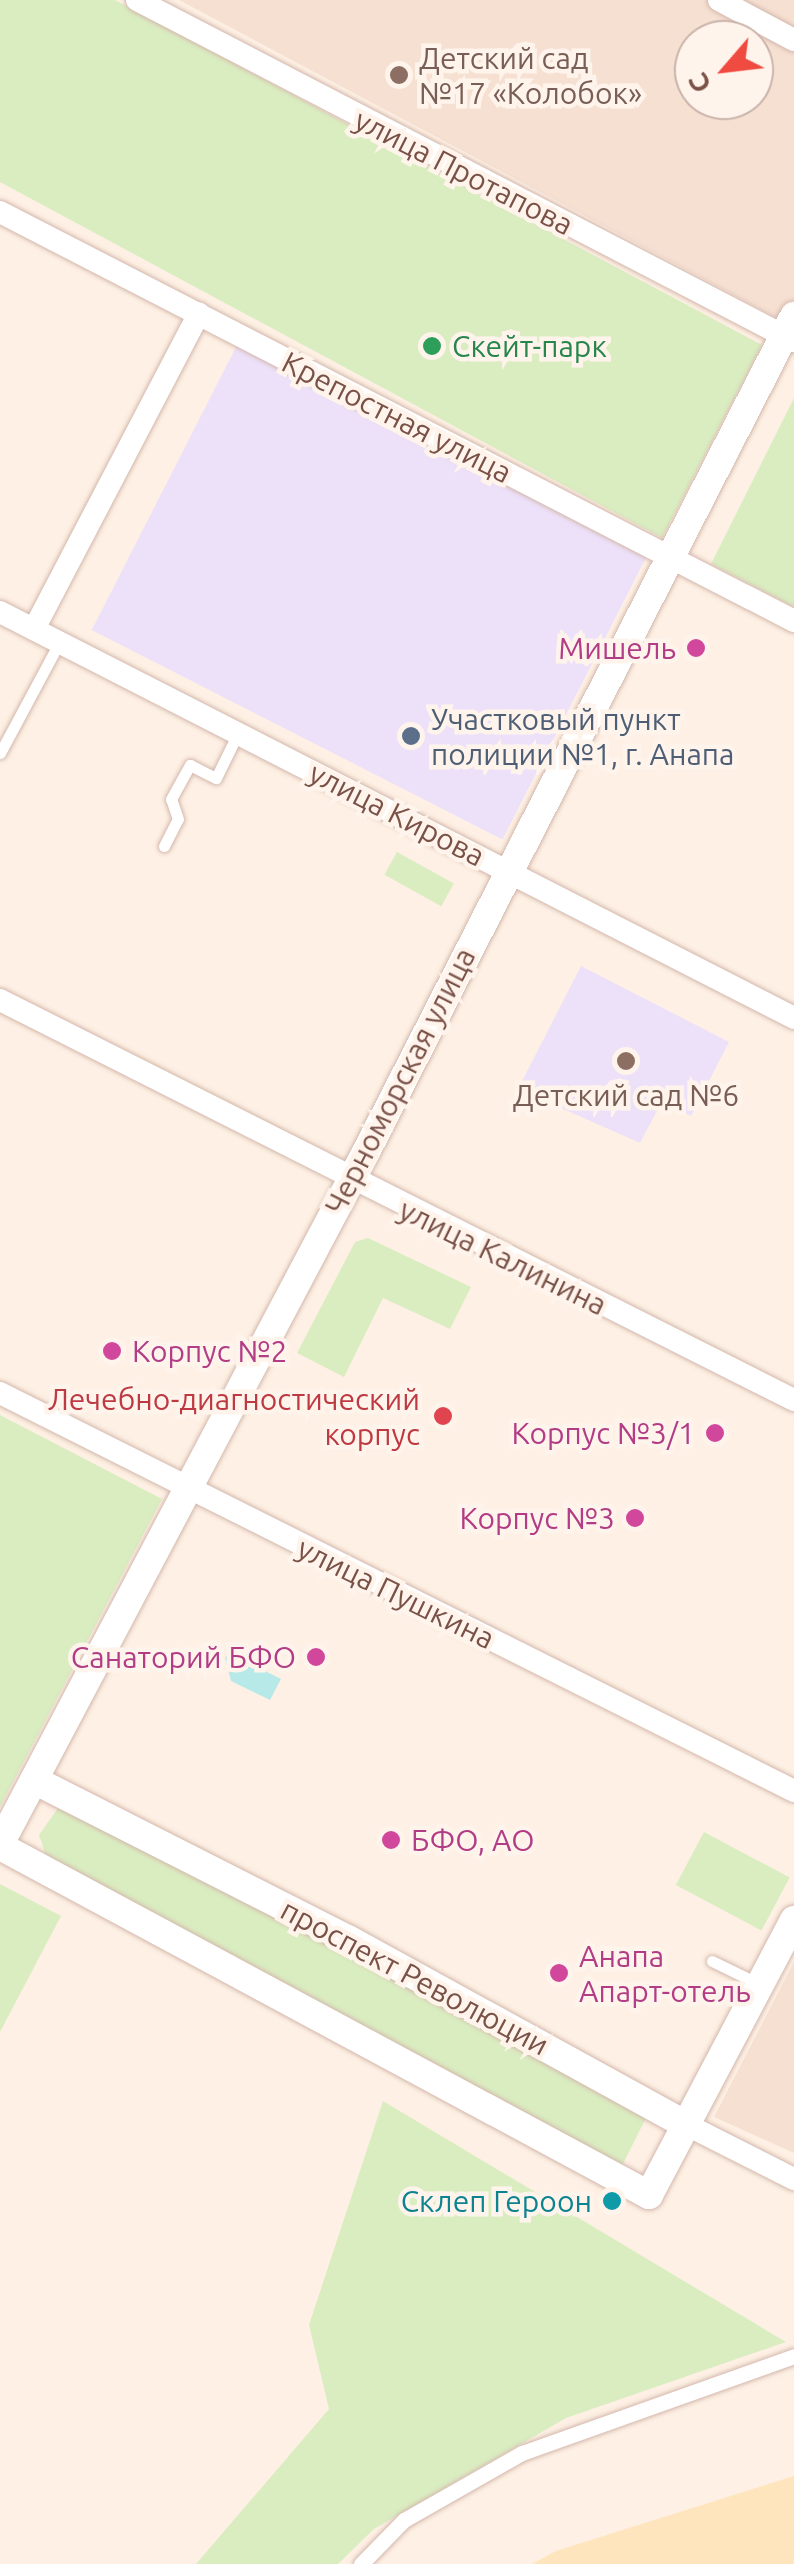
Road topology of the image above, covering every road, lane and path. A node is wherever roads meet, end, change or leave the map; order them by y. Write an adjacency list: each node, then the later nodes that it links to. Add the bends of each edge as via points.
1 (137, 0): 6 (street, улица Протапова)
2 (719, 0): 3 (street)
3 (794, 40)
4 (0, 212): 5 (street, Крепостная улица)
5 (199, 314): 7 (street, Крепостная улица); 10 (street)
6 (790, 330): 7 (street, Черноморская улица)
7 (668, 557): 9 (street, Крепостная улица); 15 (street, Черноморская улица)
8 (0, 612): 10 (street, улица Кирова)
9 (794, 622)
10 (34, 629): 11 (street, улица Кирова)
11 (60, 642): 12 (street, улица Кирова); 13 (lane)
12 (238, 733): 14 (lane, via 216,778 190,764 171,800 178,819); 15 (street, улица Кирова)
13 (0, 754)
14 (164, 846)
15 (506, 870): 17 (street, улица Кирова); 18 (street, Черноморская улица)
16 (0, 1000): 18 (street, улица Калинина)
17 (794, 1018)
18 (350, 1181): 20 (street, улица Калинина); 21 (street, Черноморская улица)
19 (0, 1393): 21 (street, улица Пушкина)
20 (794, 1400)
21 (184, 1488): 22 (street, Черноморская улица); 23 (street, улица Пушкина)
22 (34, 1780): 24 (street, Черноморская улица); 28 (street, проспект Революции, via 348,1939)
23 (794, 1791)
24 (0, 1845): 28 (street, via 649,2194)
25 (794, 1920): 27 (street)
26 (712, 1961): 27 (lane)
27 (759, 1984): 28 (street)
28 (685, 2124): 29 (street, проспект Революции)
29 (794, 2179)
30 (794, 2356): 31 (street, via 508,2460 404,2520)
31 (361, 2564)

